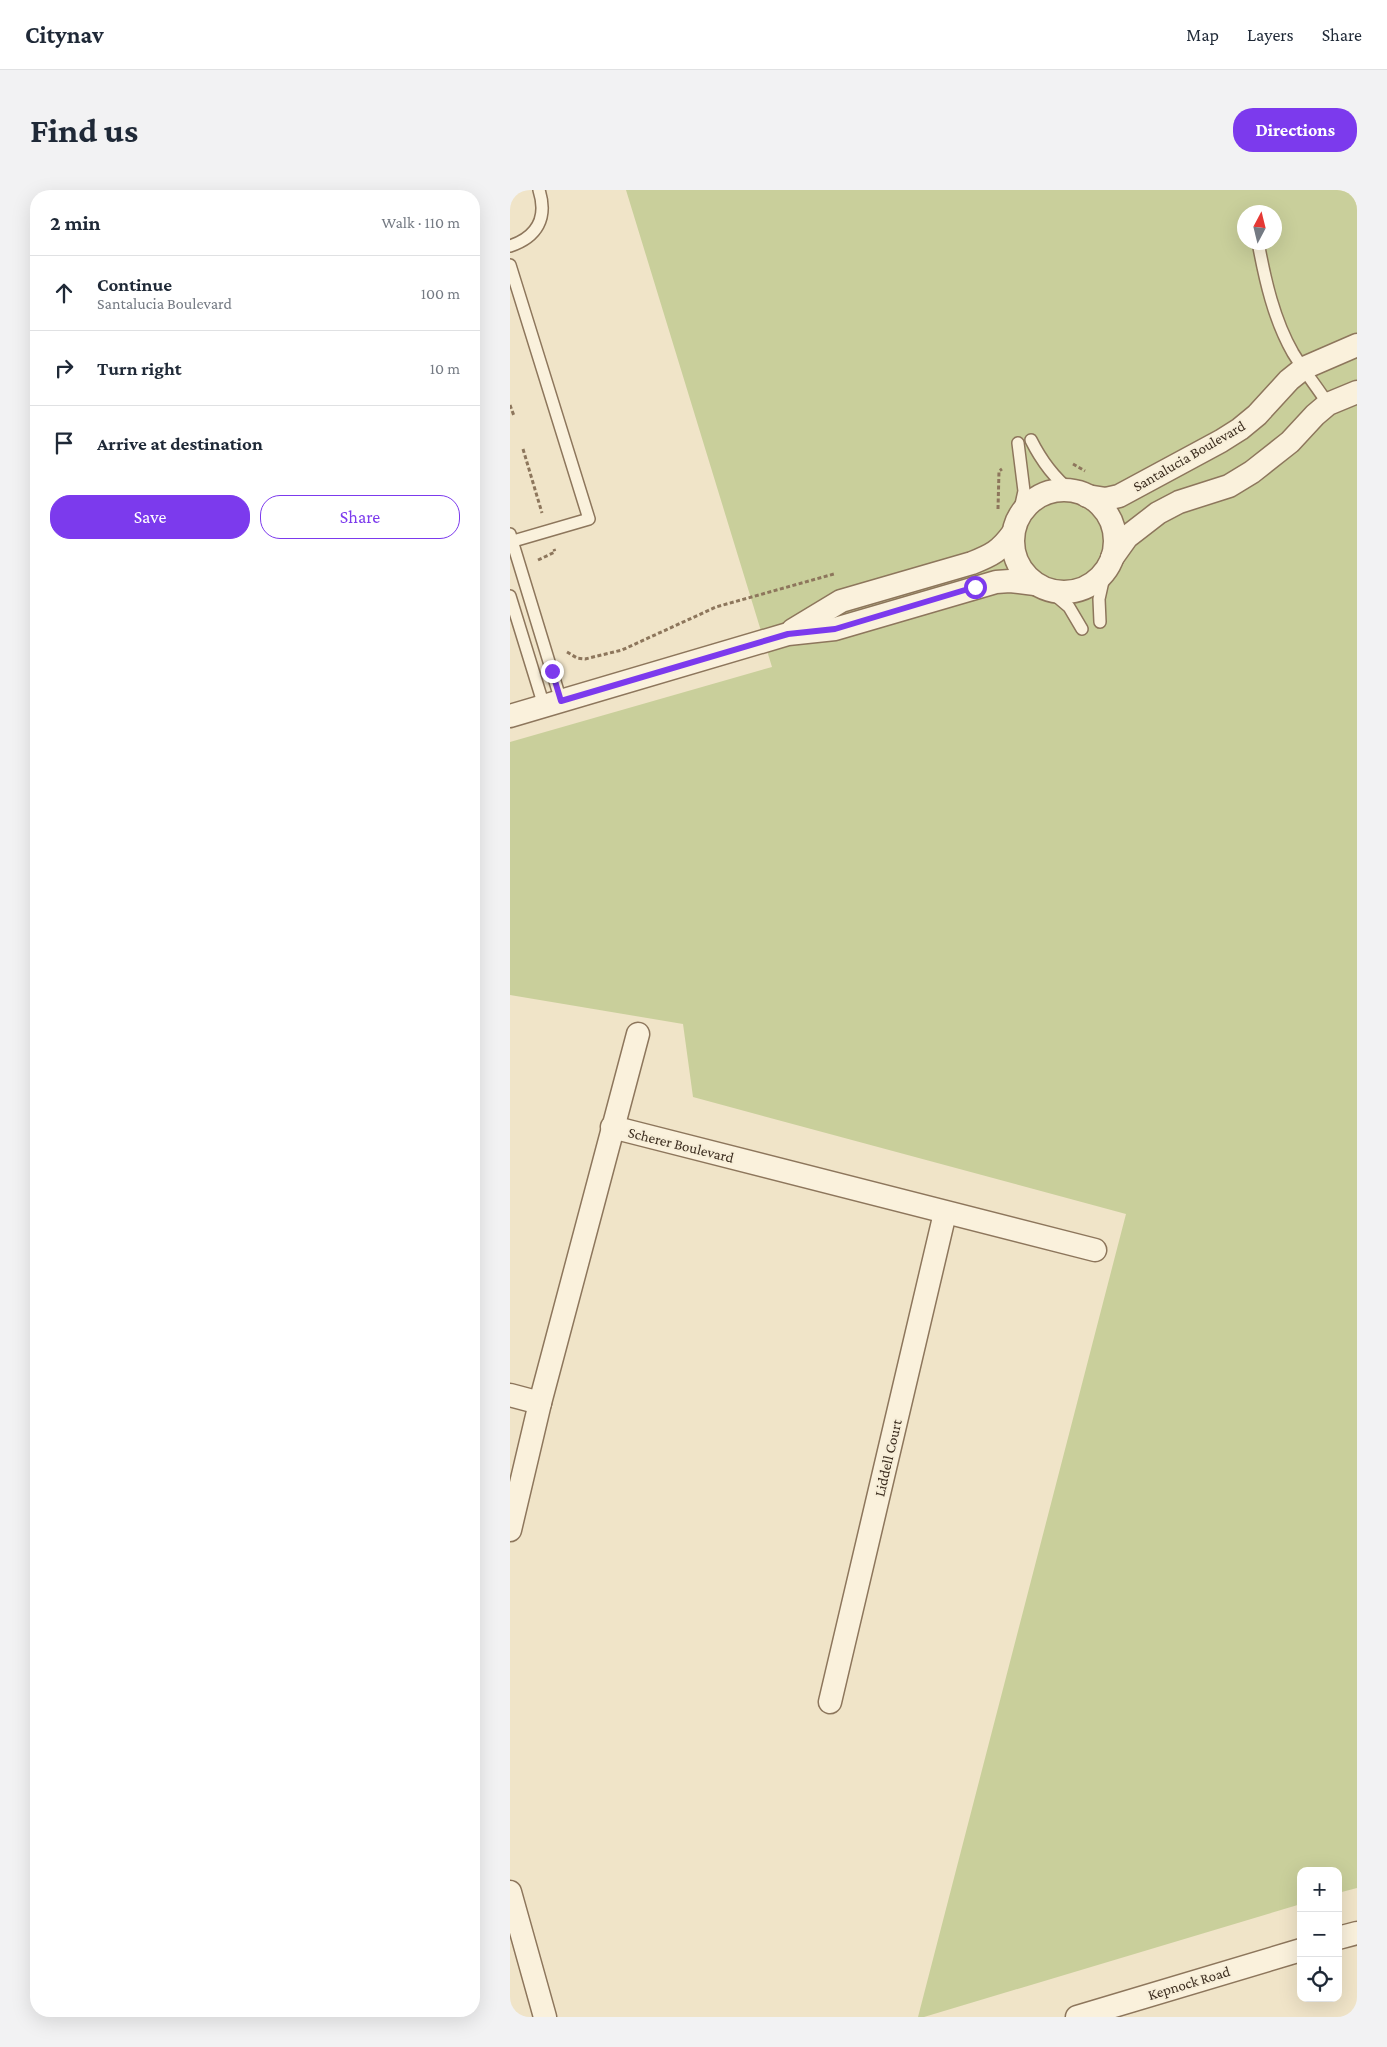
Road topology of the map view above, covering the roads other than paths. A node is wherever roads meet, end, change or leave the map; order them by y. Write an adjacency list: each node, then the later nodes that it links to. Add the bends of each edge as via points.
1 (539, 190): 2 (lane, via 542,205 538,228 531,236)
2 (510, 246)
3 (1260, 250): 6 (lane, via 1278,317)
4 (510, 265): 13 (lane, via 589,519)
5 (1357, 345): 6 (street, Santalucia Boulevard)
6 (1304, 368): 8 (lane); 11 (street, Santalucia Boulevard, via 1257,415 1221,441 1119,496 1106,499)
7 (1357, 392): 8 (street, Santalucia Boulevard)
8 (1328, 404): 14 (street, Santalucia Boulevard, via 1290,442 1252,472 1229,486 1158,512 1127,537)
9 (1031, 440): 11 (lane, via 1058,480)
10 (1018, 443): 12 (lane, via 1024,491)
11 (1079, 493): 12 (street, Santalucia Boulevard, via 1055,491 1040,496); 14 (street, via 1098,504 1114,530 1115,544)
12 (1009, 522): 15 (street, via 1017,562 1024,574); 19 (street, Santalucia Boulevard, via 1002,549 990,556 841,601)
13 (511, 539): 20 (lane)
14 (1108, 565): 15 (street, Santalucia Boulevard, via 1094,583 1080,590 1064,592); 17 (lane, via 1099,599)
15 (1042, 587): 18 (lane, via 1069,607); 19 (street, Santalucia Boulevard, via 1010,581 996,582 835,629)
16 (510, 596): 20 (lane)
17 (1100, 622)
18 (1082, 629)
19 (788, 634): 20 (street, Santalucia Boulevard)
20 (553, 704): 21 (street, Santalucia Boulevard)
21 (510, 716)
22 (638, 1034): 23 (street)
23 (612, 1128): 24 (street, Scherer Boulevard); 27 (street, Scherer Boulevard)
24 (945, 1213): 25 (street, Scherer Boulevard); 29 (street, Liddell Court)
25 (1095, 1250)
26 (510, 1395): 27 (street)
27 (540, 1403): 28 (street, Scherer Boulevard)
28 (510, 1530)
29 (830, 1702)
30 (510, 1892): 34 (street)
31 (1357, 1933): 32 (street)
32 (1342, 1937)
33 (1297, 1951): 35 (street, Kepnock Road)
34 (545, 2017)
35 (1077, 2017)

